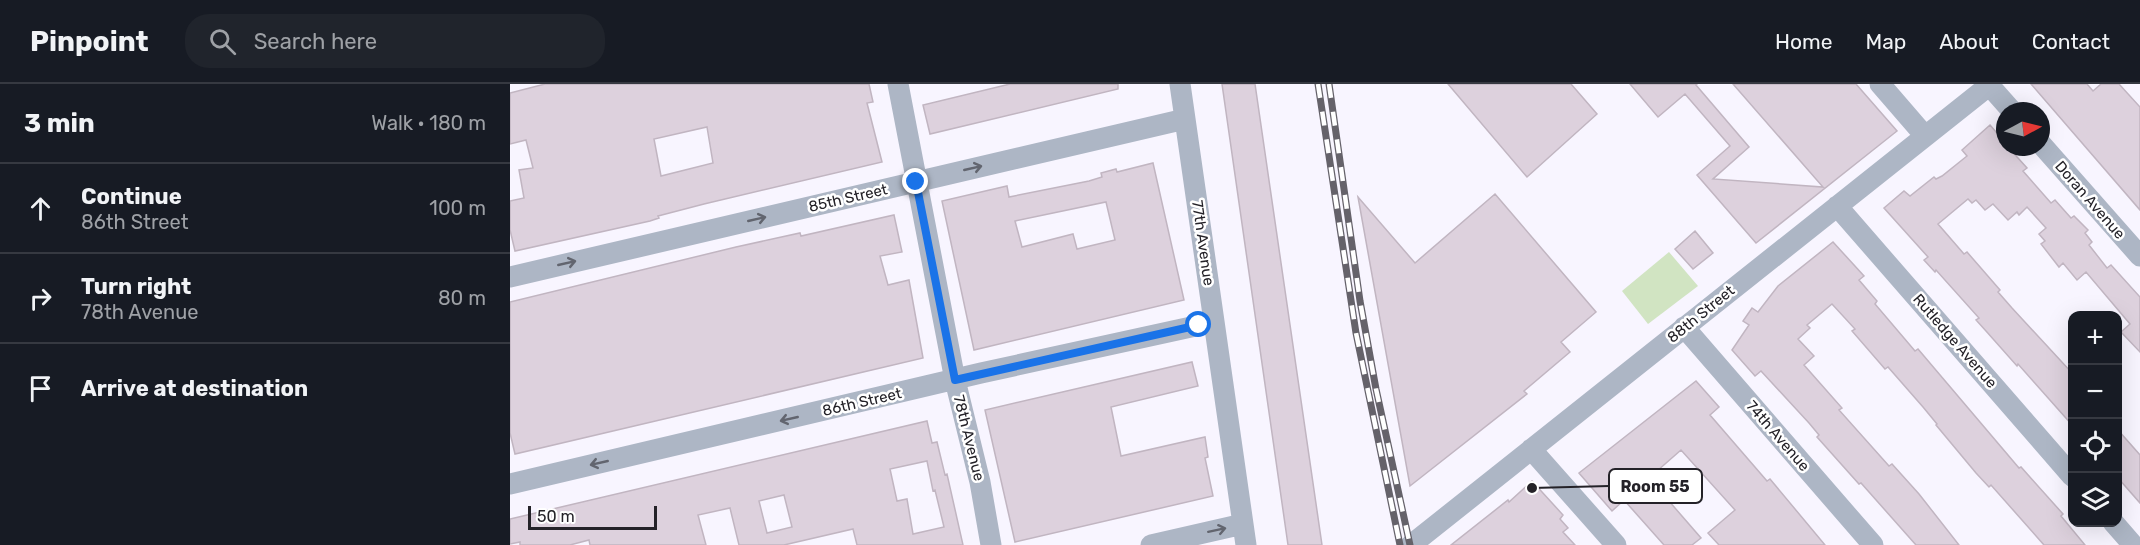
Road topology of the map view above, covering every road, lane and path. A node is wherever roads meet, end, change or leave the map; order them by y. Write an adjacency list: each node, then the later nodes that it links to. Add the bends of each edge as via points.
1 (898, 84): 9 (street, 78th Avenue)
2 (1180, 84): 6 (street, 77th Avenue)
3 (1880, 84): 7 (street)
4 (1990, 85): 5 (street); 7 (street, 88th Street)
5 (2004, 102)
6 (1185, 119): 9 (street, 85th Street, one-way to 6); 13 (street, 77th Avenue)
7 (1924, 136): 10 (street, 88th Street)
8 (2050, 154): 11 (street, Doran Avenue)
9 (916, 182): 12 (street, 85th Street, one-way to 9); 15 (street, 78th Avenue)
10 (1837, 206): 14 (street, 88th Street); 17 (street, Rutledge Avenue)
11 (2140, 256)
12 (510, 277)
13 (1214, 322): 15 (street, 86th Street); 20 (street, 77th Avenue)
14 (1684, 327): 16 (street, 88th Street); 26 (street, 74th Avenue)
15 (955, 380): 18 (street, 86th Street, one-way to 18); 22 (street, 78th Avenue)
16 (1531, 449): 21 (street, 88th Street); 25 (street)
17 (2070, 473)
18 (510, 484)
19 (2117, 527): 27 (street)
20 (1245, 535): 23 (street, one-way to 20)
21 (1437, 535): 24 (street, 88th Street)
22 (991, 545)
23 (1151, 545)
24 (1411, 545)
25 (1616, 545)
26 (1873, 545)
27 (2133, 545)

